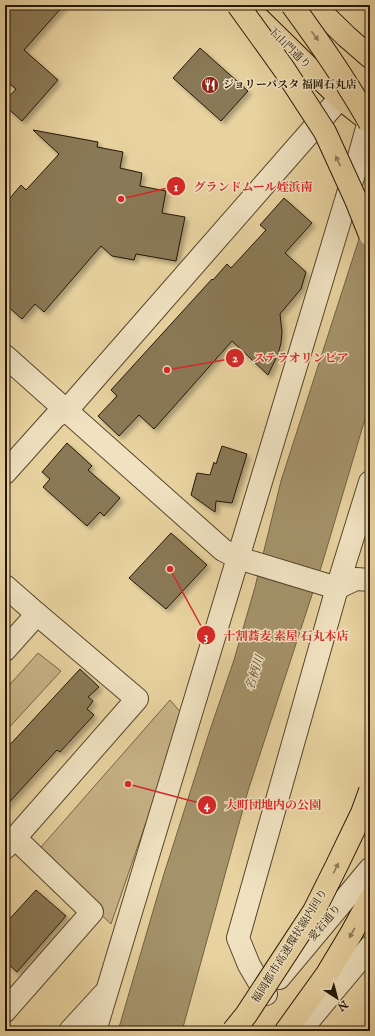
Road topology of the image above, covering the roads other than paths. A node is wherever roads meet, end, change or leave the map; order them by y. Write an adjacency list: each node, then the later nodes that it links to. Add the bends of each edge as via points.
1 (238, 5): 8 (main road, one-way to 1, bridge, via 324,132 284,69)
2 (244, 5): 6 (main road, 下山門通り)
3 (292, 5): 7 (main road, one-way to 7, bridge, via 320,42)
4 (314, 5): 5 (main road)
5 (370, 57)
6 (340, 98): 7 (main road, 下山門通り); 10 (street)
7 (370, 122): 13 (street)
8 (370, 235)
9 (5, 356): 10 (street)
10 (67, 410): 11 (street, via 56,416); 13 (street, via 223,550)
11 (5, 473)
12 (370, 482): 16 (street)
13 (238, 558): 16 (street); 24 (street)
14 (370, 580): 16 (street, via 356,579)
15 (5, 586): 17 (street)
16 (337, 588): 25 (street, via 238,938 249,965)
17 (37, 614): 18 (street); 20 (street, via 137,699)
18 (5, 650)
19 (370, 791): 29 (main road, 福岡都市高速環状線内回り, one-way to 19, bridge, via 314,911)
20 (10, 843): 26 (street, via 92,912)
21 (370, 869): 25 (street, 愛宕通り)
22 (370, 899): 30 (main road, one-way to 30, via 327,974)
23 (370, 947): 31 (street)
24 (107, 990): 27 (street); 28 (street)
25 (266, 994): 29 (street, 愛宕通り)
26 (5, 1011)
27 (70, 1031)
28 (95, 1031)
29 (234, 1031)
30 (286, 1031)
31 (300, 1031)

